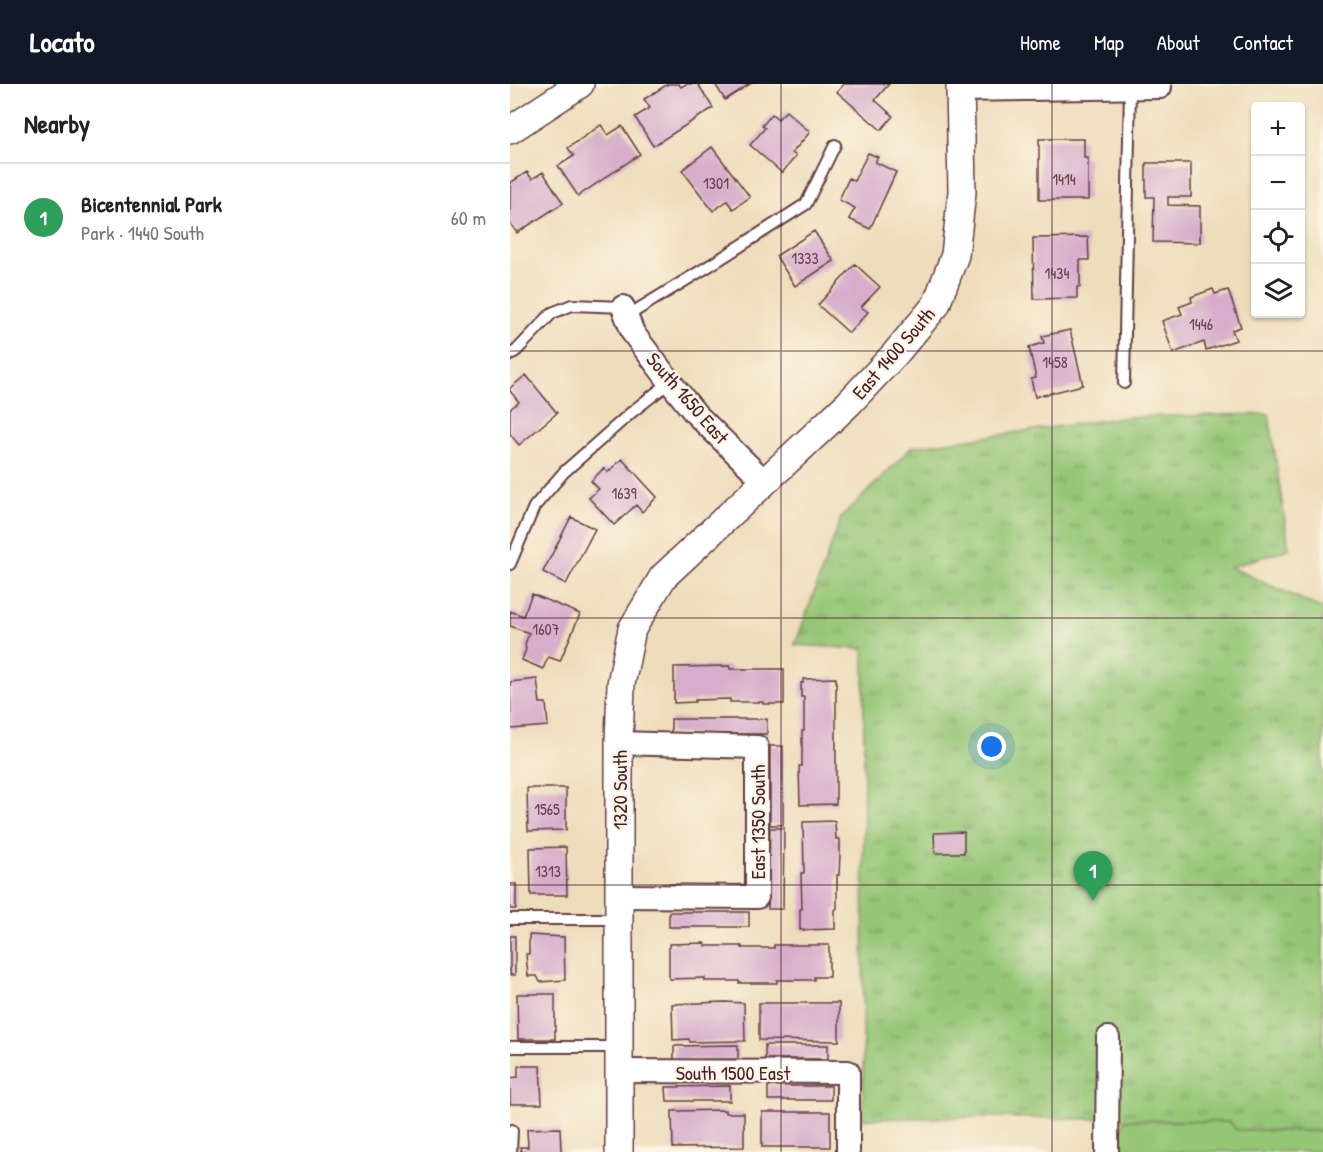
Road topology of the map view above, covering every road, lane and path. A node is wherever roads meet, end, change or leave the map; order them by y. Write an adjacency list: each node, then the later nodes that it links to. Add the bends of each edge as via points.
1 (580, 84): 5 (street)
2 (960, 87): 4 (street); 11 (street, East 1400 South, via 962,192 955,255 936,305 848,404)
3 (1160, 87): 4 (street)
4 (1130, 88): 10 (lane)
5 (510, 130)
6 (835, 145): 7 (lane, via 806,204 717,261)
7 (625, 312): 8 (lane, via 572,305 552,313); 9 (street, South 1650 East, via 633,333)
8 (510, 355)
9 (670, 382): 11 (street, South 1650 East, via 695,413); 12 (lane, via 564,472 534,507)
10 (1124, 383)
11 (764, 481): 13 (street, 1320 South, via 663,577 632,629 621,684)
12 (510, 564)
13 (619, 743): 14 (street, 1320 South); 14 (street, East 1350 South, via 757,747 757,897)
14 (619, 908): 15 (lane); 18 (street, 1320 South)
15 (510, 919)
16 (1108, 1038): 23 (street)
17 (510, 1047): 18 (lane)
18 (619, 1059): 21 (street, 1320 South); 22 (street, South 1500 East, via 848,1072)
19 (512, 1130): 20 (lane)
20 (511, 1152)
21 (619, 1152)
22 (848, 1152)
23 (1107, 1152)

